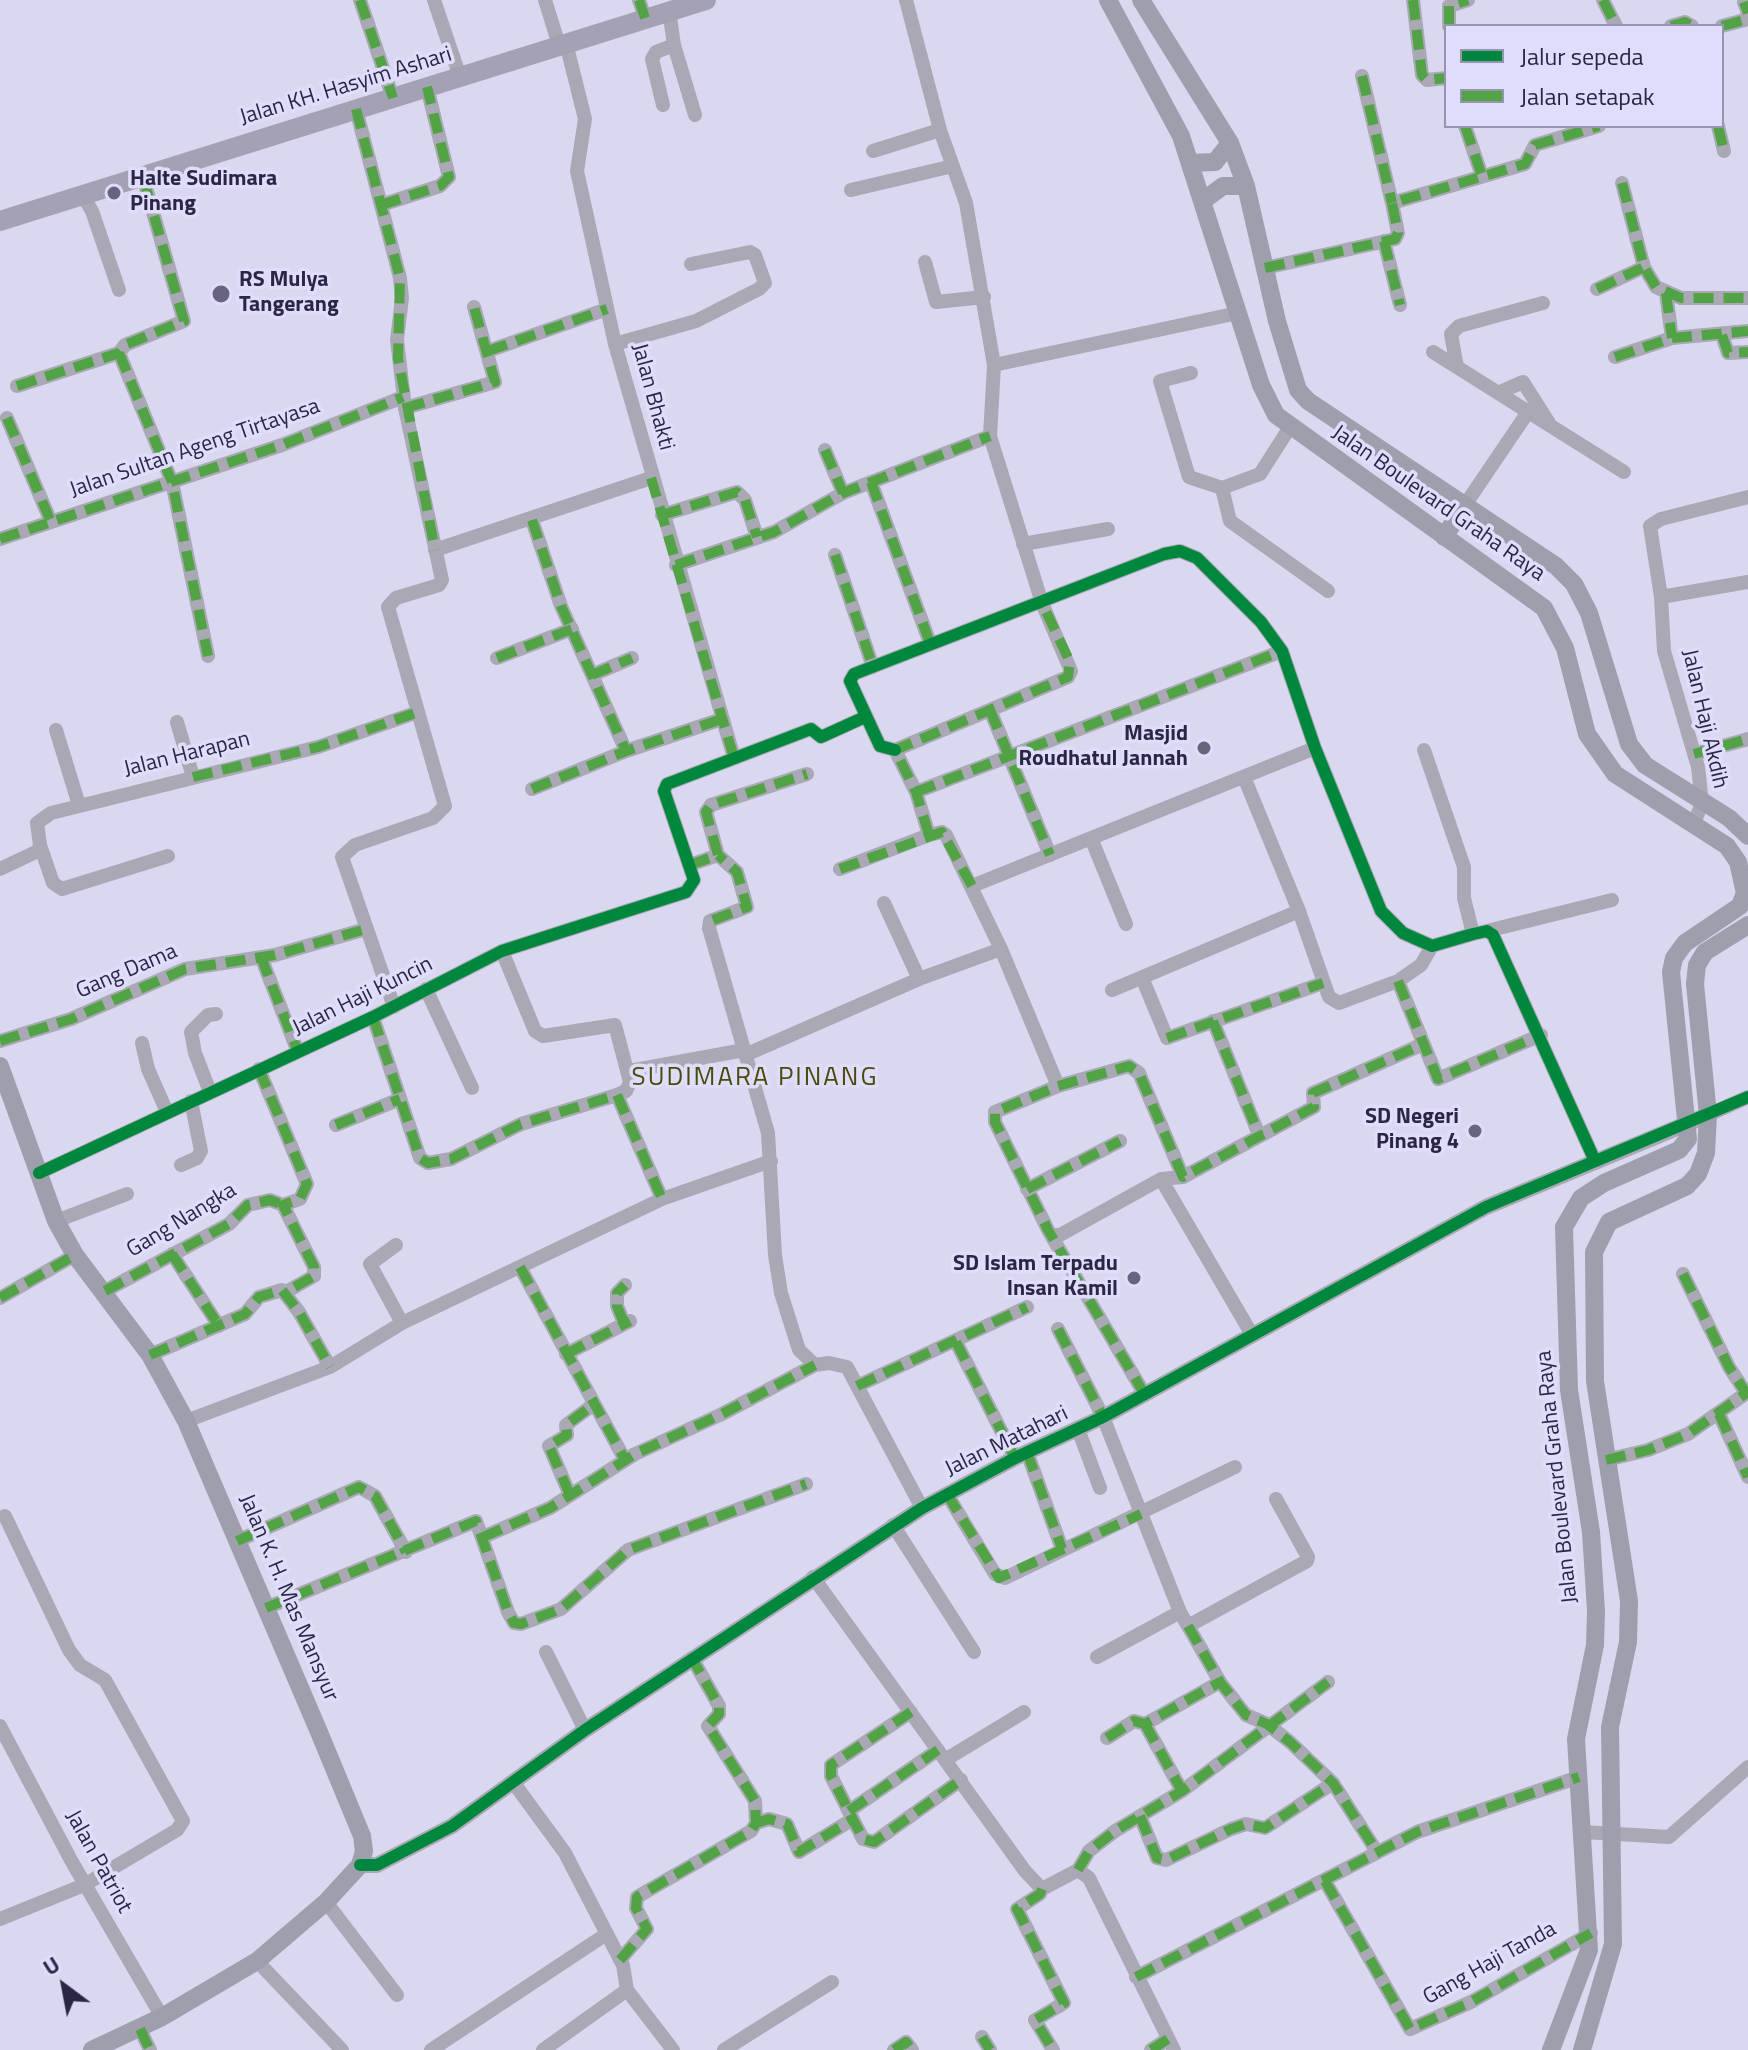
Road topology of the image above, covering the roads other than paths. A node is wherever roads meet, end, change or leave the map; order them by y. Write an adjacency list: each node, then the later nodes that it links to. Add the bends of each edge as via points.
1 (360, 0): 23 (street)
2 (434, 0): 20 (street)
3 (545, 0): 17 (street, Jalan Bhakti)
4 (706, 0): 12 (main road, Jalan KH. Hasyim Ashari)
5 (906, 0): 30 (street)
6 (1108, 0): 34 (main road, Jalan Boulevard Graha Raya)
7 (1141, 0): 31 (main road, Jalan Boulevard Graha Raya)
8 (1413, 0): 21 (street, via 1422,75)
9 (1467, 0): 14 (street, via 1449,6)
10 (1603, 0): 15 (street)
11 (642, 9): 12 (main road, Jalan KH. Hasyim Ashari); 17 (main road, Jalan KH. Hasyim Ashari)
12 (669, 10): 18 (street)
13 (1748, 19): 16 (street)
14 (1449, 24)
15 (1615, 24)
16 (1724, 25)
17 (562, 44): 20 (main road, Jalan KH. Hasyim Ashari); 59 (street, Jalan Bhakti, via 585,119 577,171)
18 (674, 45): 24 (street, via 652,55); 26 (street)
19 (1362, 76): 43 (street)
20 (460, 77): 22 (main road, Jalan KH. Hasyim Ashari)
21 (1438, 79)
22 (427, 87): 23 (main road, Jalan KH. Hasyim Ashari); 44 (street, via 449,177 440,186)
23 (393, 98): 25 (main road, Jalan KH. Hasyim Ashari)
24 (663, 105)
25 (356, 109): 37 (main road, Jalan KH. Hasyim Ashari); 44 (street)
26 (695, 115)
27 (1466, 128): 36 (street)
28 (1592, 128): 36 (street, via 1535,145 1525,164)
29 (1718, 128): 33 (street)
30 (940, 130): 32 (street); 35 (street)
31 (1230, 143): 34 (main road, via 1215,162); 39 (main road, Jalan Boulevard Graha Raya)
32 (873, 151)
33 (1724, 151)
34 (1191, 163): 42 (main road, Jalan Boulevard Graha Raya)
35 (953, 166): 40 (street); 54 (street, via 966,203)
36 (1482, 176): 43 (street)
37 (143, 177): 41 (main road, Jalan KH. Hasyim Ashari); 68 (street, via 185,318 125,345)
38 (1622, 183): 49 (street)
39 (1246, 186): 42 (main road, via 1223,186); 50 (main road, Jalan Boulevard Graha Raya)
40 (851, 190)
41 (83, 196): 45 (main road, Jalan KH. Hasyim Ashari); 52 (street)
42 (1204, 200): 60 (main road, Jalan Boulevard Graha Raya)
43 (1392, 203): 46 (street, via 1397,237)
44 (381, 205): 75 (street, via 402,298 397,340)
45 (0, 221)
46 (1384, 241): 50 (street); 57 (street)
47 (925, 262): 54 (street, via 936,302)
48 (691, 264): 64 (street, via 750,252 765,283 696,321)
49 (1644, 267): 51 (street); 53 (street)
50 (1265, 268): 89 (main road, Jalan Boulevard Graha Raya, via 1298,390)
51 (1597, 289)
52 (119, 290)
53 (1666, 293): 55 (street, via 1681,298); 63 (street)
54 (984, 297): 70 (street)
55 (1748, 298)
56 (1543, 303): 71 (street, via 1459,326 1451,334)
57 (1400, 305)
58 (474, 307): 65 (street)
59 (607, 309): 64 (street, Jalan Bhakti); 65 (street)
60 (1238, 313): 70 (street); 79 (main road, Jalan Boulevard Graha Raya, via 1267,402)
61 (1748, 331): 62 (street)
62 (1722, 335): 63 (street); 67 (street, via 1728,353)
63 (1672, 338): 69 (street)
64 (615, 344): 83 (street, Jalan Bhakti)
65 (488, 351): 75 (street, Jalan Sultan Ageng Tirtayasa, via 496,377 489,386)
66 (1433, 352): 71 (street)
67 (1748, 352)
68 (119, 353): 73 (street); 84 (street)
69 (1615, 357)
70 (994, 365): 80 (street)
71 (1457, 367): 74 (street)
72 (1191, 373): 86 (street, via 1160,381 1189,477)
73 (17, 386)
74 (1498, 393): 76 (street); 78 (street, via 1523,382)
75 (404, 403): 84 (street, Jalan Sultan Ageng Tirtayasa); 98 (street)
76 (1528, 412): 78 (street); 89 (street)
77 (7, 418): 92 (street)
78 (1551, 426): 82 (street)
79 (1290, 427): 86 (street, via 1260,474); 95 (main road, Jalan Boulevard Graha Raya)
80 (990, 436): 85 (street); 97 (street)
81 (825, 450): 87 (street)
82 (1624, 472)
83 (651, 478): 90 (street, Jalan Bhakti); 91 (street)
84 (172, 482): 92 (street, Jalan Sultan Ageng Tirtayasa); 108 (street)
85 (871, 482): 87 (street); 106 (street)
86 (1222, 488): 102 (street, via 1230,521)
87 (843, 493): 94 (street)
88 (1748, 497): 103 (street, Jalan Haji Akdih, via 1650,526)
89 (1465, 505): 95 (main road); 132 (main road, Jalan Boulevard Graha Raya, via 1556,566 1574,584 1589,613 1629,744 1645,765)
90 (662, 515): 94 (street, via 737,492 745,500); 100 (street, Jalan Bhakti)
91 (532, 520): 98 (street); 105 (street)
92 (51, 522): 96 (street, Jalan Sultan Ageng Tirtayasa)
93 (1108, 529): 97 (street)
94 (757, 537): 100 (street)
95 (1444, 537): 134 (main road, Jalan Boulevard Graha Raya, via 1544,608 1565,648 1587,734 1615,774)
96 (0, 539)
97 (1023, 544): 104 (street)
98 (435, 550): 114 (street, via 441,583 396,598 388,607)
99 (835, 555): 111 (street)
100 (676, 565): 116 (street, Jalan Bhakti)
101 (1748, 582): 103 (street)
102 (1328, 591)
103 (1661, 597): 124 (street, Jalan Haji Akdih, via 1664,651)
104 (1042, 603): 106 (street); 107 (street, via 1180,551 1197,558 1232,592); 113 (street, via 1071,671 1068,677)
105 (572, 629): 109 (street); 112 (street)
106 (930, 643): 111 (street)
107 (1282, 651): 120 (street); 126 (street)
108 (208, 656)
109 (497, 658)
110 (632, 658): 112 (street)
111 (873, 667): 115 (street, via 850,677)
112 (592, 675): 123 (street)
113 (990, 710): 121 (street); 126 (street)
114 (418, 712): 128 (street, Jalan Harapan, via 318,747); 151 (street, via 445,806 433,818 355,845 342,857)
115 (865, 717): 121 (street, via 880,746); 125 (street, via 821,737 811,729)
116 (722, 719): 123 (street); 125 (street, Jalan Bhakti)
117 (177, 722): 128 (street)
118 (56, 730): 133 (street)
119 (1748, 739): 124 (street)
120 (1315, 748): 129 (street); 153 (street, via 1381,911 1403,933)
121 (895, 750): 131 (street)
122 (1424, 750): 152 (street, via 1464,867 1464,898)
123 (626, 751): 130 (street)
124 (1694, 754): 132 (street, Jalan Haji Akdih)
125 (734, 758): 142 (street, via 663,787)
126 (1010, 758): 131 (street); 140 (street)
127 (807, 774): 139 (street, via 708,808)
128 (193, 777): 133 (street, Jalan Harapan)
129 (1244, 777): 137 (street); 148 (street)
130 (532, 789)
131 (916, 792): 135 (street)
132 (1702, 803): 134 (street, Jalan Haji Akdih); 136 (main road, Jalan Boulevard Graha Raya)
133 (79, 805): 138 (street, Jalan Harapan, via 41,818)
134 (1693, 826): 185 (main road, Jalan Boulevard Graha Raya, via 1727,846 1738,862 1745,893 1740,906 1685,943 1674,958 1671,972)
135 (929, 835): 144 (street); 145 (street, via 946,835)
136 (1748, 836)
137 (1091, 838): 140 (street); 149 (street)
138 (40, 845): 141 (street, via 53,883 62,889); 143 (street)
139 (718, 855): 142 (street); 172 (street, via 737,872 747,907 709,924)
140 (1050, 855): 145 (street)
141 (168, 856)
142 (690, 865): 155 (street, Jalan Haji Kuncin, via 694,884 686,892)
143 (0, 869)
144 (840, 869)
145 (972, 886): 154 (street)
146 (1612, 900): 152 (street)
147 (884, 903): 157 (street)
148 (1299, 911): 158 (street); 160 (street)
149 (1126, 924)
150 (1748, 925): 184 (main road, via 1705,952 1697,965)
151 (366, 929): 156 (street, Gang Dama); 163 (street)
152 (1480, 933): 153 (street); 167 (street, via 1493,935)
153 (1432, 946): 159 (street, via 1421,965)
154 (1001, 949): 157 (street); 176 (street)
155 (502, 951): 161 (street, Jalan Haji Kuncin); 175 (street, via 535,1031 543,1036 613,1023)
156 (261, 957): 168 (street, Gang Dama, via 185,969 71,1019); 171 (street)
157 (919, 979): 172 (street)
158 (1143, 980): 162 (street); 166 (street, via 1167,1038)
159 (1398, 981): 160 (street, via 1339,1003 1329,997); 170 (street)
160 (1323, 983): 166 (street)
161 (426, 989): 163 (street, Jalan Haji Kuncin); 177 (street)
162 (1112, 990)
163 (394, 1007): 165 (street, Jalan Haji Kuncin)
164 (216, 1014): 178 (street, via 191,1032)
165 (373, 1017): 171 (street, Jalan Haji Kuncin); 181 (street)
166 (1213, 1021): 187 (street)
167 (1541, 1035): 170 (street, via 1438,1079); 190 (street)
168 (0, 1041)
169 (142, 1043): 183 (street)
170 (1421, 1045): 187 (street, via 1313,1093 1314,1107)
171 (298, 1052): 174 (street, Jalan Haji Kuncin)
172 (744, 1052): 175 (street); 189 (street)
173 (0, 1066): 192 (main road, Jalan K. H. Mas Mansyur)
174 (259, 1069): 178 (street, Jalan Haji Kuncin); 198 (street, via 307,1184 300,1199)
175 (629, 1071): 179 (street, via 630,1087)
176 (1058, 1086): 193 (street, via 1134,1068); 195 (street, via 995,1112)
177 (472, 1088)
178 (210, 1092): 182 (street, Jalan Haji Kuncin)
179 (617, 1095): 181 (street, via 521,1124 436,1164 420,1158); 197 (street)
180 (1748, 1097): 184 (street)
181 (400, 1099): 186 (street)
182 (191, 1101): 183 (street, Jalan Haji Kuncin); 191 (street, via 201,1151)
183 (167, 1112): 192 (street, Jalan Haji Kuncin)
184 (1708, 1115): 185 (street, Jalan Matahari); 230 (main road, via 1706,1153 1698,1174 1687,1186 1609,1222 1594,1252 1595,1381)
185 (1688, 1123): 190 (street, Jalan Matahari); 265 (main road, Jalan Boulevard Graha Raya, via 1688,1139 1679,1150 1581,1198 1564,1227 1569,1390 1591,1532 1596,1611 1595,1645 1576,1739)
186 (336, 1125)
187 (1259, 1135): 193 (street)
188 (1120, 1141): 195 (street)
189 (771, 1161): 197 (street); 218 (street, via 781,1293 799,1350)
190 (1595, 1161): 214 (street, Jalan Matahari, via 1486,1207)
191 (181, 1165)
192 (39, 1173): 199 (main road, Jalan K. H. Mas Mansyur)
193 (1183, 1177): 194 (street)
194 (1161, 1179): 200 (street); 214 (street)
195 (1027, 1189): 200 (street)
196 (127, 1194): 199 (street)
197 (662, 1199): 204 (street)
198 (283, 1205): 202 (street, Gang Nangka, via 270,1200 248,1205 229,1224); 208 (street, via 314,1267 314,1276)
199 (56, 1221): 203 (main road, Jalan K. H. Mas Mansyur)
200 (1052, 1235): 222 (street)
201 (396, 1245): 211 (street, via 370,1264)
202 (172, 1254): 207 (street, Gang Nangka); 212 (street)
203 (75, 1255): 207 (main road, Jalan K. H. Mas Mansyur); 209 (street)
204 (520, 1267): 211 (street); 216 (street)
205 (1683, 1274): 221 (street)
206 (625, 1285): 216 (street, via 617,1293 617,1306 627,1322)
207 (105, 1291): 217 (main road, Jalan K. H. Mas Mansyur)
208 (286, 1292): 212 (street, via 259,1297 245,1314); 219 (street)
209 (0, 1298)
210 (1027, 1307): 215 (street)
211 (402, 1323): 219 (street)
212 (219, 1326): 217 (street)
213 (1058, 1329): 225 (street)
214 (1251, 1333): 222 (street, Jalan Matahari)
215 (956, 1342): 220 (street); 228 (street)
216 (566, 1354): 223 (street)
217 (150, 1355): 226 (main road, Jalan K. H. Mas Mansyur)
218 (815, 1365): 220 (street, via 840,1363); 229 (street)
219 (330, 1367): 226 (street)
220 (857, 1386): 238 (street)
221 (1747, 1393): 224 (street)
222 (1145, 1395): 225 (street, Jalan Matahari)
223 (594, 1404): 229 (street); 236 (street, via 566,1425 567,1435 549,1446)
224 (1719, 1414): 230 (street, via 1669,1442); 232 (street)
225 (1103, 1417): 227 (street, Jalan Matahari); 239 (street)
226 (186, 1421): 243 (main road, Jalan K. H. Mas Mansyur)
227 (1078, 1429): 228 (street, Jalan Matahari); 234 (street)
228 (1021, 1455): 235 (street, Jalan Matahari); 244 (street)
229 (625, 1460): 236 (street)
230 (1606, 1460): 273 (main road, via 1629,1601 1628,1642 1610,1727)
231 (1235, 1467): 239 (street)
232 (1748, 1477)
233 (806, 1484): 242 (street, via 628,1550 561,1609 521,1624 514,1623 508,1612)
234 (1100, 1488)
235 (947, 1494): 238 (street, Jalan Matahari); 244 (street, via 999,1578)
236 (570, 1495): 242 (street)
237 (1276, 1499): 249 (street, via 1307,1561)
238 (922, 1508): 241 (street, Jalan Matahari)
239 (1141, 1514): 244 (street); 248 (street)
240 (5, 1516): 279 (street, via 69,1650 80,1665 105,1680 183,1821 177,1830)
241 (893, 1525): 246 (street, Jalan Matahari); 251 (street)
242 (483, 1537): 245 (street, via 476,1521)
243 (237, 1541): 245 (street, via 359,1487 375,1496); 247 (main road, Jalan K. H. Mas Mansyur)
244 (1062, 1549)
245 (406, 1552): 247 (street)
246 (813, 1577): 253 (street, Jalan Matahari); 256 (street)
247 (266, 1608): 276 (main road, Jalan K. H. Mas Mansyur, via 362,1836)
248 (1180, 1612): 249 (street); 252 (street)
249 (1188, 1626): 254 (street)
250 (546, 1652): 261 (street)
251 (974, 1652)
252 (1097, 1657)
253 (692, 1658): 261 (street, Jalan Matahari); 272 (street, via 719,1706 708,1726 755,1801)
254 (1220, 1682): 258 (street); 259 (street, via 1246,1715)
255 (1328, 1682): 259 (street)
256 (911, 1712): 263 (street); 270 (street, via 831,1765 831,1776)
257 (1024, 1712): 263 (street)
258 (1145, 1724): 262 (street, via 1134,1721); 269 (street)
259 (1267, 1724): 268 (street); 269 (street)
260 (0, 1726): 279 (street, Jalan Patriot)
261 (585, 1730): 267 (street, Jalan Matahari)
262 (1107, 1738)
263 (942, 1755): 266 (street); 270 (street)
264 (1748, 1767): 273 (street, via 1669,1837)
265 (1579, 1777): 274 (main road, Jalan Boulevard Graha Raya); 275 (street, via 1417,1832)
266 (961, 1780): 270 (street, via 874,1842 863,1839); 280 (street)
267 (513, 1782): 276 (street, Jalan Matahari, via 452,1826 377,1865); 284 (street, via 565,1853)
268 (1333, 1783): 271 (street, via 1265,1828 1246,1824 1166,1860 1157,1858); 275 (street)
269 (1182, 1791): 271 (street)
270 (851, 1815): 272 (street, via 799,1852 787,1824 769,1819)
271 (1140, 1816): 277 (street, via 1089,1851)
272 (756, 1823): 285 (street, via 751,1831 637,1897 636,1908 647,1929)
273 (1611, 1831): 274 (street); 292 (main road, via 1614,1927)
274 (1583, 1832): 283 (main road, Jalan Boulevard Graha Raya)
275 (1377, 1852): 278 (street)
276 (360, 1865): 281 (main road)
277 (1078, 1870): 280 (street); 287 (street, via 1089,1878)
278 (1325, 1881): 283 (street, Gang Haji Tanda, via 1410,2029 1471,2002); 287 (street)
279 (84, 1885): 282 (street); 293 (street, Jalan Patriot)
280 (1042, 1889): 305 (street, via 1017,1909 1064,2003 1035,2020)
281 (326, 1902): 286 (main road); 291 (street)
282 (0, 1919)
283 (1591, 1933): 290 (main road, Jalan Boulevard Graha Raya)
284 (605, 1935): 285 (street); 299 (street)
285 (620, 1960): 289 (street)
286 (257, 1961): 293 (main road); 298 (street)
287 (1136, 1977): 295 (street)
288 (832, 1982): 302 (street)
289 (627, 1990): 300 (street); 301 (street)
290 (1573, 1994): 292 (main road); 307 (main road, Jalan Boulevard Graha Raya)
291 (397, 1995)
292 (1595, 2001): 308 (main road)
293 (162, 2017): 294 (main road)
294 (140, 2029): 296 (main road); 297 (street)
295 (1171, 2045): 306 (street)
296 (92, 2050)
297 (150, 2050)
298 (342, 2050)
299 (431, 2050)
300 (543, 2050)
301 (673, 2050)
302 (724, 2050)
303 (894, 2050): 304 (street, via 906,2042)
304 (912, 2050)
305 (1053, 2050)
306 (1151, 2050)
307 (1551, 2050)
308 (1582, 2050)

